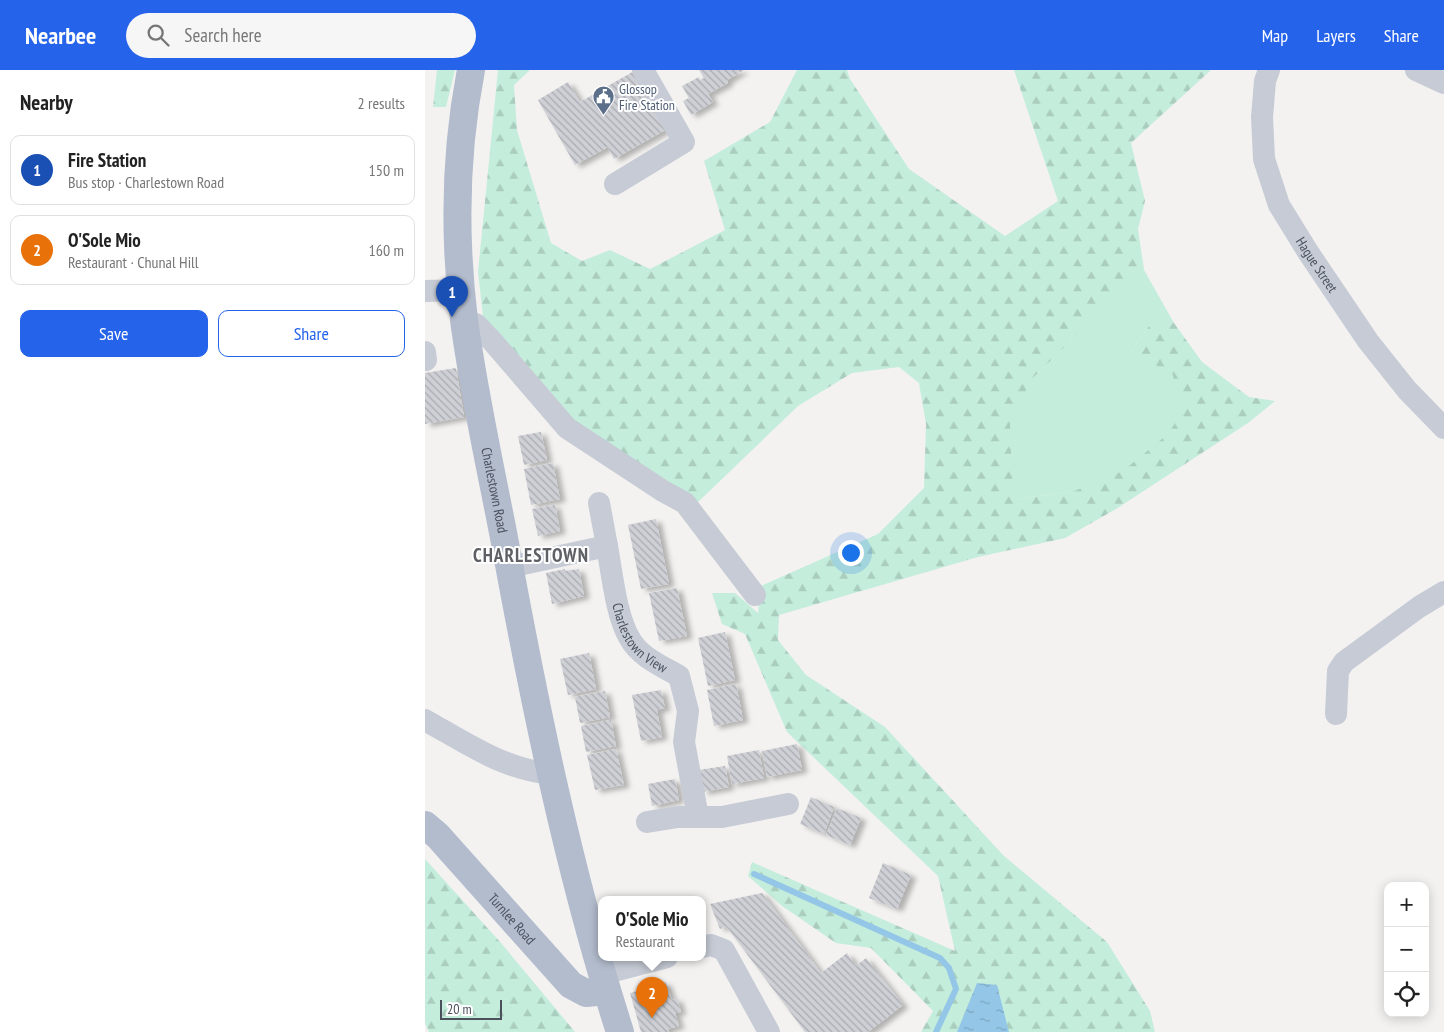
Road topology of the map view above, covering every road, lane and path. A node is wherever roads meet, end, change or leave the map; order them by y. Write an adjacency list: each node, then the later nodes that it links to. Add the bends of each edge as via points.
1 (471, 70): 7 (main road, Charlestown Road, via 465,100 457,200)
2 (643, 70): 6 (street, via 684,142)
3 (1269, 70): 10 (street, Hague Street, via 1262,117 1264,159 1279,205 1368,341 1407,390)
4 (1416, 70): 5 (street)
5 (1444, 83)
6 (615, 184)
7 (461, 290): 8 (street); 9 (main road, Charlestown Road)
8 (425, 291)
9 (464, 322): 13 (main road, Charlestown Road); 15 (street, via 476,324 567,428 685,502)
10 (1444, 428)
11 (599, 503): 12 (street, Charlestown View)
12 (607, 546): 13 (street); 20 (street, Charlestown View, via 621,616 630,640 644,655 679,676 688,710 684,742)
13 (509, 567): 18 (main road, Charlestown Road)
14 (1444, 592): 16 (street, via 1344,662 1337,671)
15 (755, 595)
16 (1336, 714)
17 (425, 720): 18 (street, via 502,763)
18 (551, 774): 24 (main road, Charlestown Road)
19 (788, 804): 20 (street, via 722,817)
20 (698, 817): 21 (street)
21 (647, 822)
22 (425, 825): 27 (main road, Turnlee Road, via 445,843 571,985 586,993)
23 (706, 946): 29 (street, via 724,950)
24 (598, 959)
25 (598, 961): 27 (main road, Charlestown Road)
26 (657, 961): 27 (street)
27 (604, 983): 28 (main road, Charlestown Road)
28 (620, 1032)
29 (769, 1032)

